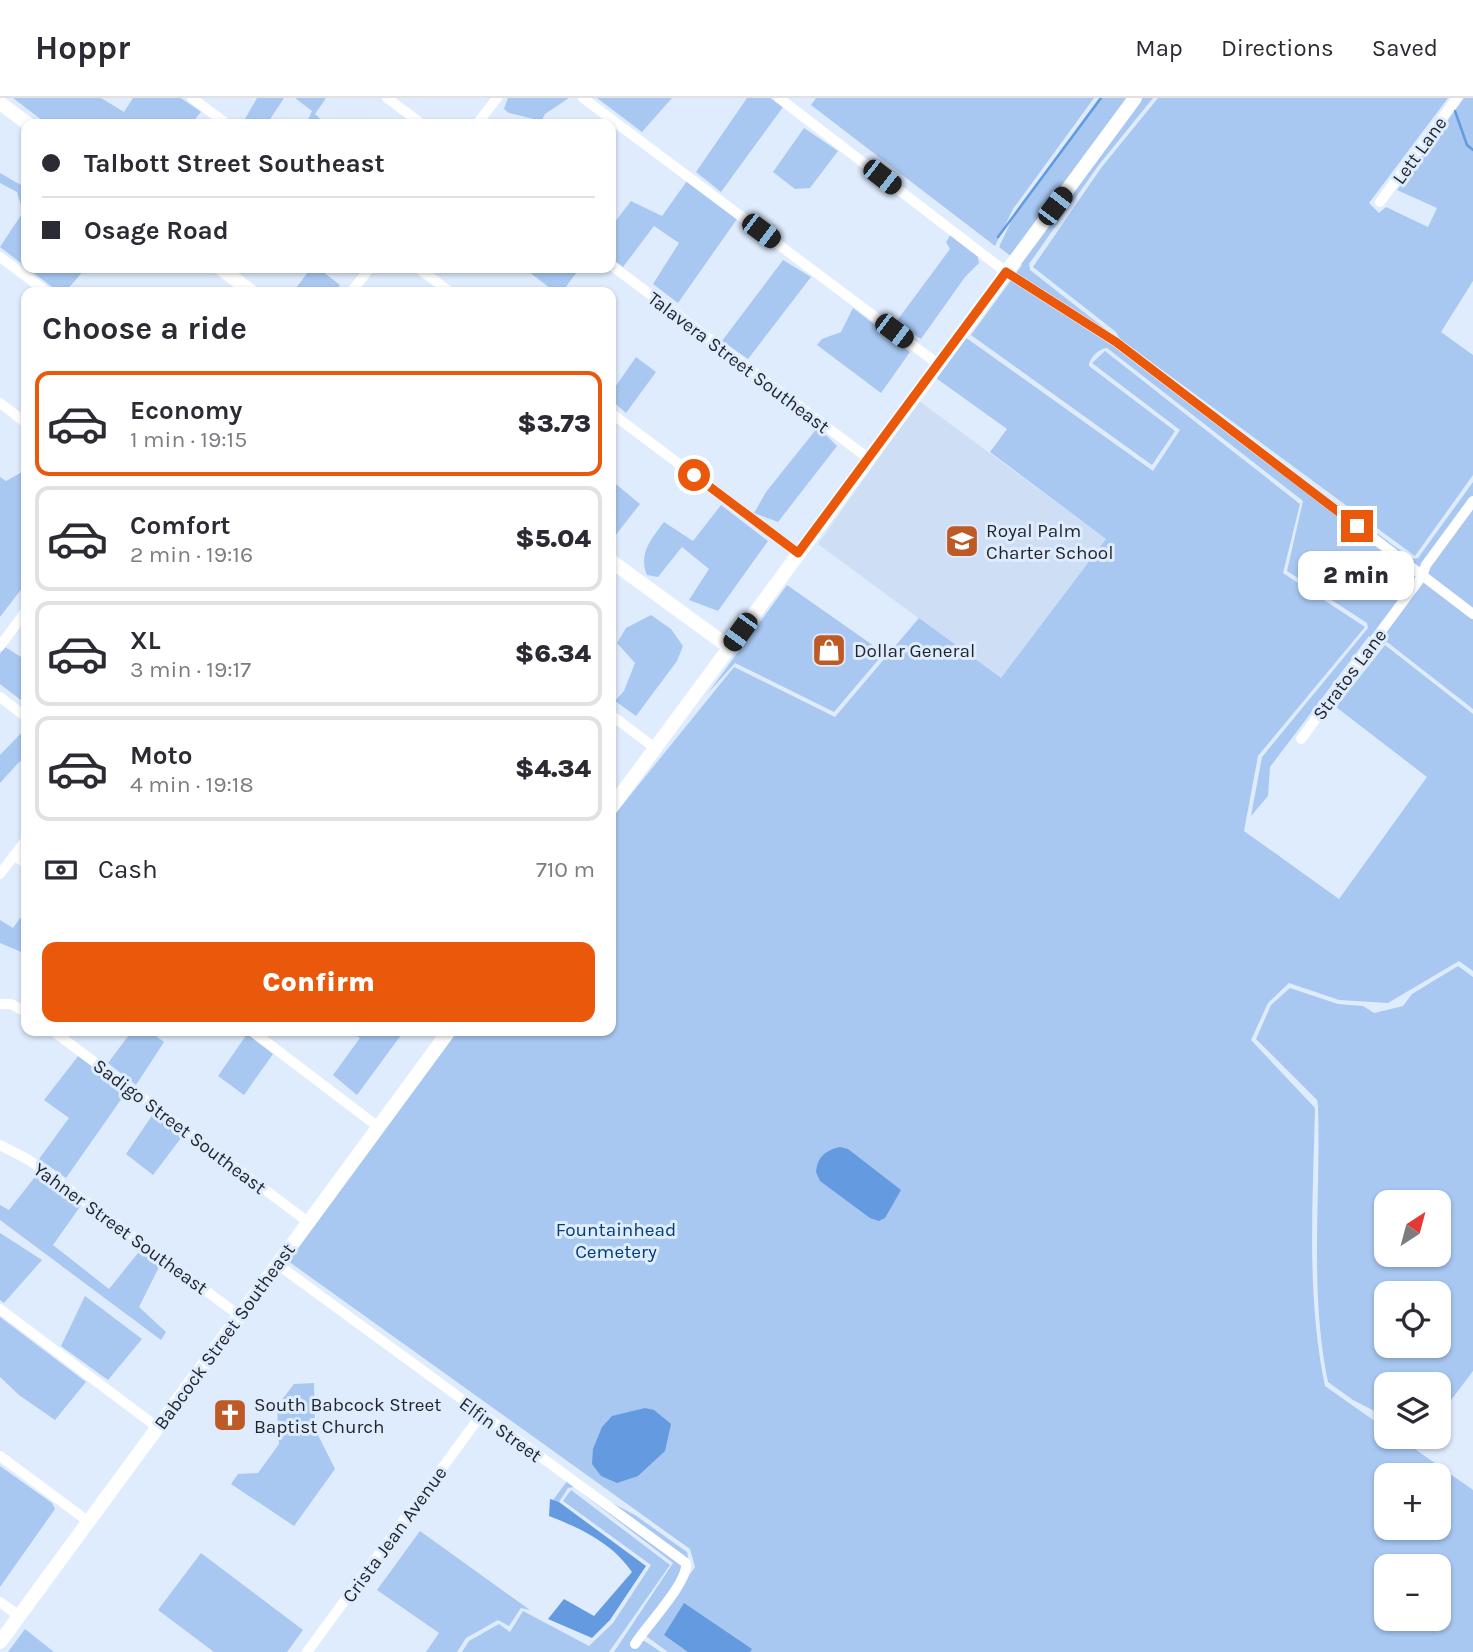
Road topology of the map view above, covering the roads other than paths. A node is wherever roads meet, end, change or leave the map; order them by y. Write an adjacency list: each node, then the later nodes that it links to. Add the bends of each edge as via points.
1 (192, 98): 10 (street)
2 (387, 98): 11 (street)
3 (497, 98): 12 (street)
4 (583, 98): 13 (street)
5 (779, 98): 18 (street)
6 (1135, 98): 18 (main road)
7 (1457, 98): 15 (street, Lett Lane)
8 (1, 105): 9 (main road)
9 (21, 119)
10 (220, 119)
11 (415, 119)
12 (481, 119)
13 (611, 119)
14 (616, 123): 28 (street)
15 (1380, 202)
16 (0, 257): 20 (street)
17 (616, 269): 32 (street, Talavera Street Southeast)
18 (1006, 272): 28 (main road); 36 (street, via 1116,342)
19 (21, 273): 24 (street)
20 (21, 273)
21 (227, 273): 25 (main road)
22 (366, 273): 26 (street)
23 (425, 273): 27 (street)
24 (40, 287)
25 (245, 287)
26 (355, 287)
27 (443, 287)
28 (938, 364): 32 (main road)
29 (0, 403): 31 (street)
30 (616, 417): 34 (street)
31 (21, 419)
32 (868, 458): 34 (main road)
33 (1473, 501): 36 (street, Stratos Lane)
34 (798, 553): 40 (main road)
35 (616, 565): 40 (main road)
36 (1422, 576): 37 (street); 44 (street, Stratos Lane)
37 (1473, 614)
38 (21, 618): 39 (street)
39 (0, 646)
40 (729, 648): 45 (main road)
41 (0, 697): 42 (street)
42 (21, 713)
43 (616, 719): 45 (street)
44 (1301, 739)
45 (655, 748): 46 (main road)
46 (616, 801)
47 (21, 846): 48 (street)
48 (14, 855): 49 (street); 50 (street)
49 (21, 860)
50 (0, 874)
51 (0, 1004): 52 (street)
52 (21, 1009)
53 (60, 1036): 58 (street, Sadigo Street Southeast)
54 (259, 1036): 56 (street)
55 (443, 1036): 56 (main road, Babcock Street Southeast)
56 (377, 1126): 58 (main road, Babcock Street Southeast)
57 (0, 1145): 61 (street, Yahner Street Southeast, via 29,1160)
58 (308, 1222): 59 (main road, Babcock Street Southeast)
59 (277, 1264): 61 (main road, Babcock Street Southeast); 62 (street, Elfin Street)
60 (0, 1309): 63 (street)
61 (240, 1316): 63 (main road, Babcock Street Southeast)
62 (481, 1415): 69 (street, Elfin Street, via 687,1563); 70 (street, Crista Jean Avenue)
63 (157, 1427): 65 (main road, Babcock Street Southeast)
64 (0, 1456): 65 (street)
65 (89, 1522): 67 (main road, Babcock Street Southeast)
66 (0, 1602): 67 (street)
67 (19, 1616): 68 (main road, Babcock Street Southeast)
68 (0, 1642)
69 (635, 1644)
70 (307, 1652)

